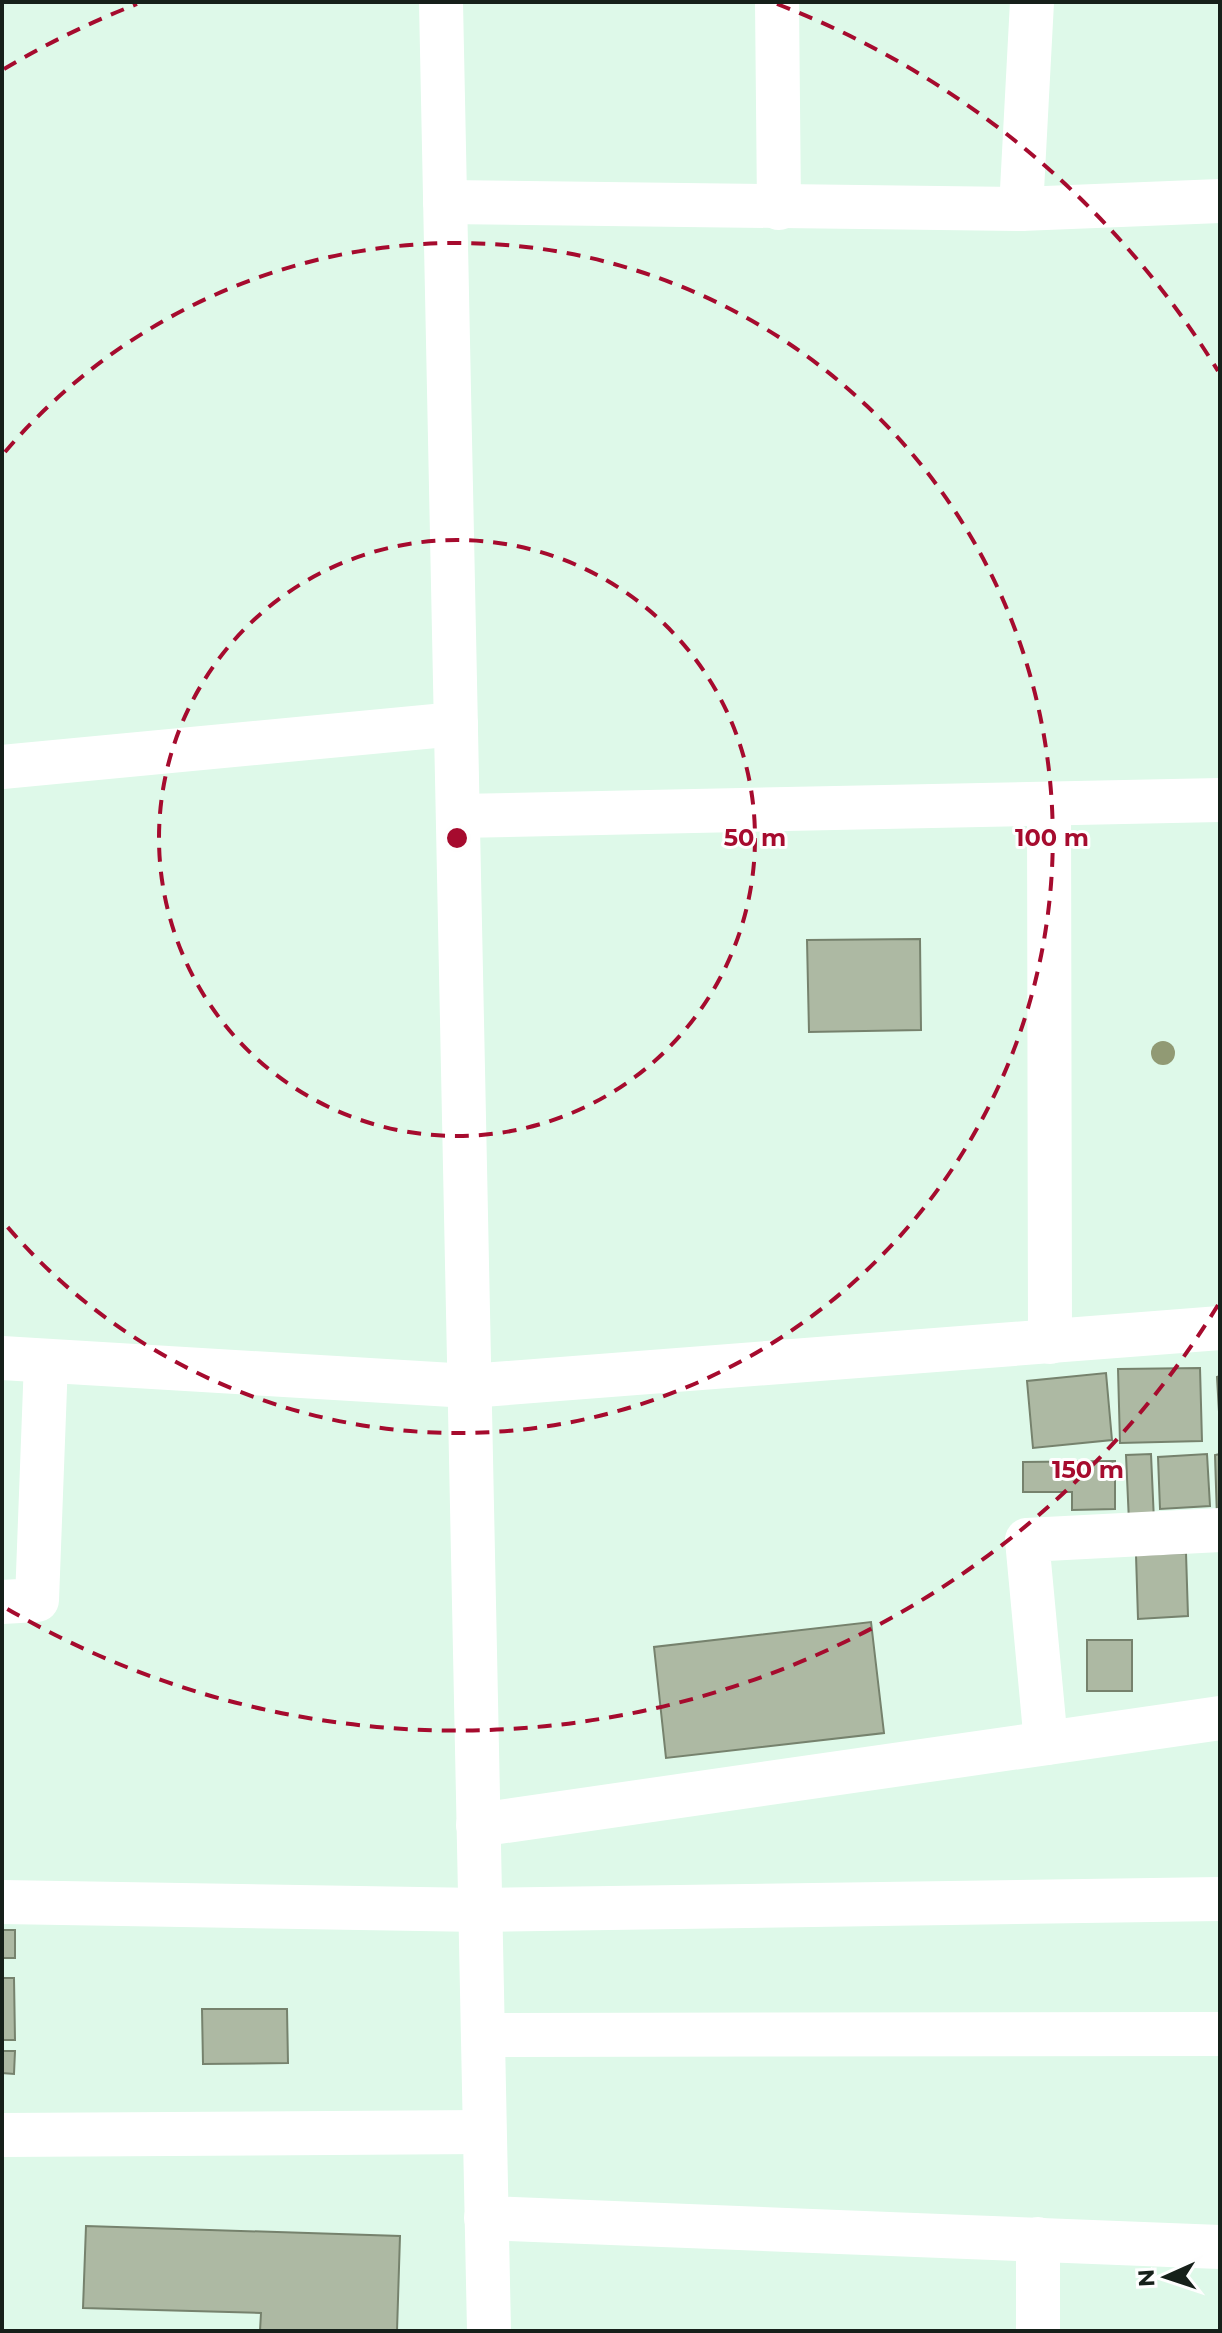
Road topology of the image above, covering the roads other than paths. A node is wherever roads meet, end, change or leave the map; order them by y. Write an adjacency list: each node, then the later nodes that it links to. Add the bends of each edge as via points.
1 (441, 2): 5 (main road)
2 (777, 2): 6 (main road)
3 (1032, 2): 7 (main road)
4 (1220, 201): 7 (main road)
5 (445, 202): 6 (main road); 8 (main road)
6 (779, 208): 7 (main road)
7 (1021, 209)
8 (456, 724): 9 (main road); 12 (main road)
9 (2, 767)
10 (1220, 800): 11 (main road)
11 (1049, 804): 12 (main road); 14 (main road)
12 (458, 816): 17 (main road)
13 (1220, 1328): 14 (main road)
14 (1050, 1342): 17 (main road)
15 (2, 1358): 16 (main road)
16 (46, 1361): 17 (main road); 19 (main road, via 37,1600)
17 (469, 1386): 22 (main road)
18 (1220, 1530): 21 (main road, via 1027,1540)
19 (2, 1602)
20 (1220, 1718): 21 (main road)
21 (1046, 1743): 22 (main road)
22 (478, 1825): 25 (main road)
23 (1220, 1899): 25 (main road)
24 (2, 1902): 25 (main road)
25 (480, 1910): 27 (main road)
26 (1220, 2034): 27 (main road)
27 (483, 2035): 28 (main road)
28 (484, 2132): 29 (main road); 30 (main road)
29 (2, 2135)
30 (486, 2218): 31 (main road); 33 (main road)
31 (1038, 2239): 32 (main road); 34 (main road)
32 (1220, 2247)
33 (489, 2331)
34 (1038, 2331)

